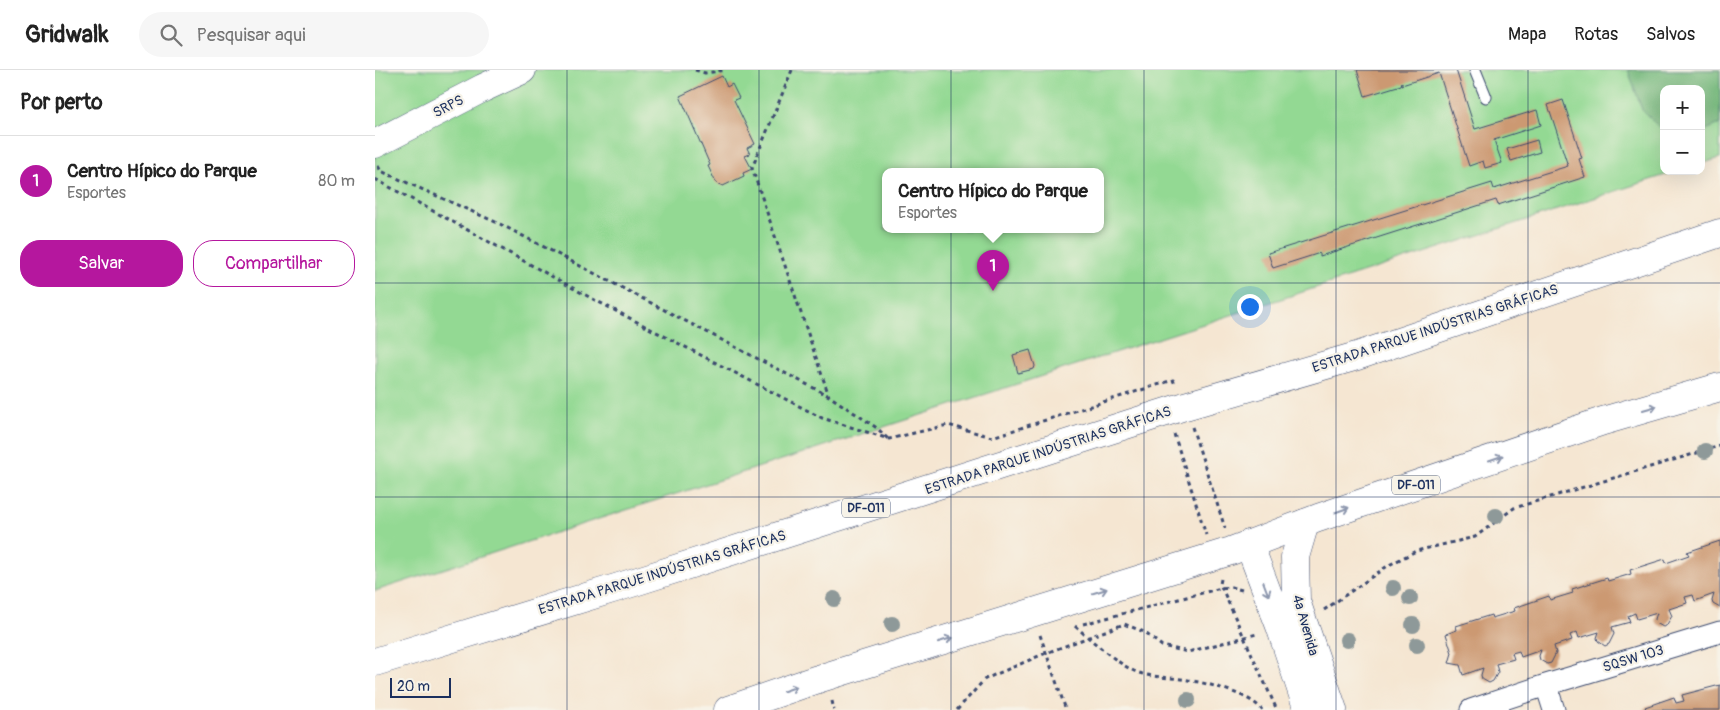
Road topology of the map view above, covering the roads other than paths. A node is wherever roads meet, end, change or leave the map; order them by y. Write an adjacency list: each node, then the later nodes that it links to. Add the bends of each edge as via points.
1 (523, 70): 4 (main road, SRPS)
2 (1475, 70): 3 (lane)
3 (1486, 97)
4 (375, 144)
5 (1720, 233): 11 (main road, ESTRADA PARQUE INDÚSTRIAS GRÁFICAS / DF-011, via 1357,356 1185,406)
6 (1720, 387): 7 (main road, DF-011, one-way to 6, via 1603,421)
7 (1305, 524): 8 (main road, DF-011); 9 (main road, 4ª Avenida, via 1295,557 1296,601)
8 (1240, 547): 9 (main road, 4ª Avenida, one-way to 9); 14 (main road, DF-011, one-way to 8)
9 (1291, 624): 12 (main road, 4ª Avenida)
10 (1720, 632): 13 (street, SQSW 103)
11 (375, 662)
12 (1307, 672): 15 (main road); 16 (main road)
13 (1546, 685): 17 (street, SQSW 103); 18 (street)
14 (728, 710)
15 (1308, 710)
16 (1333, 710)
17 (1471, 710)
18 (1554, 710)

